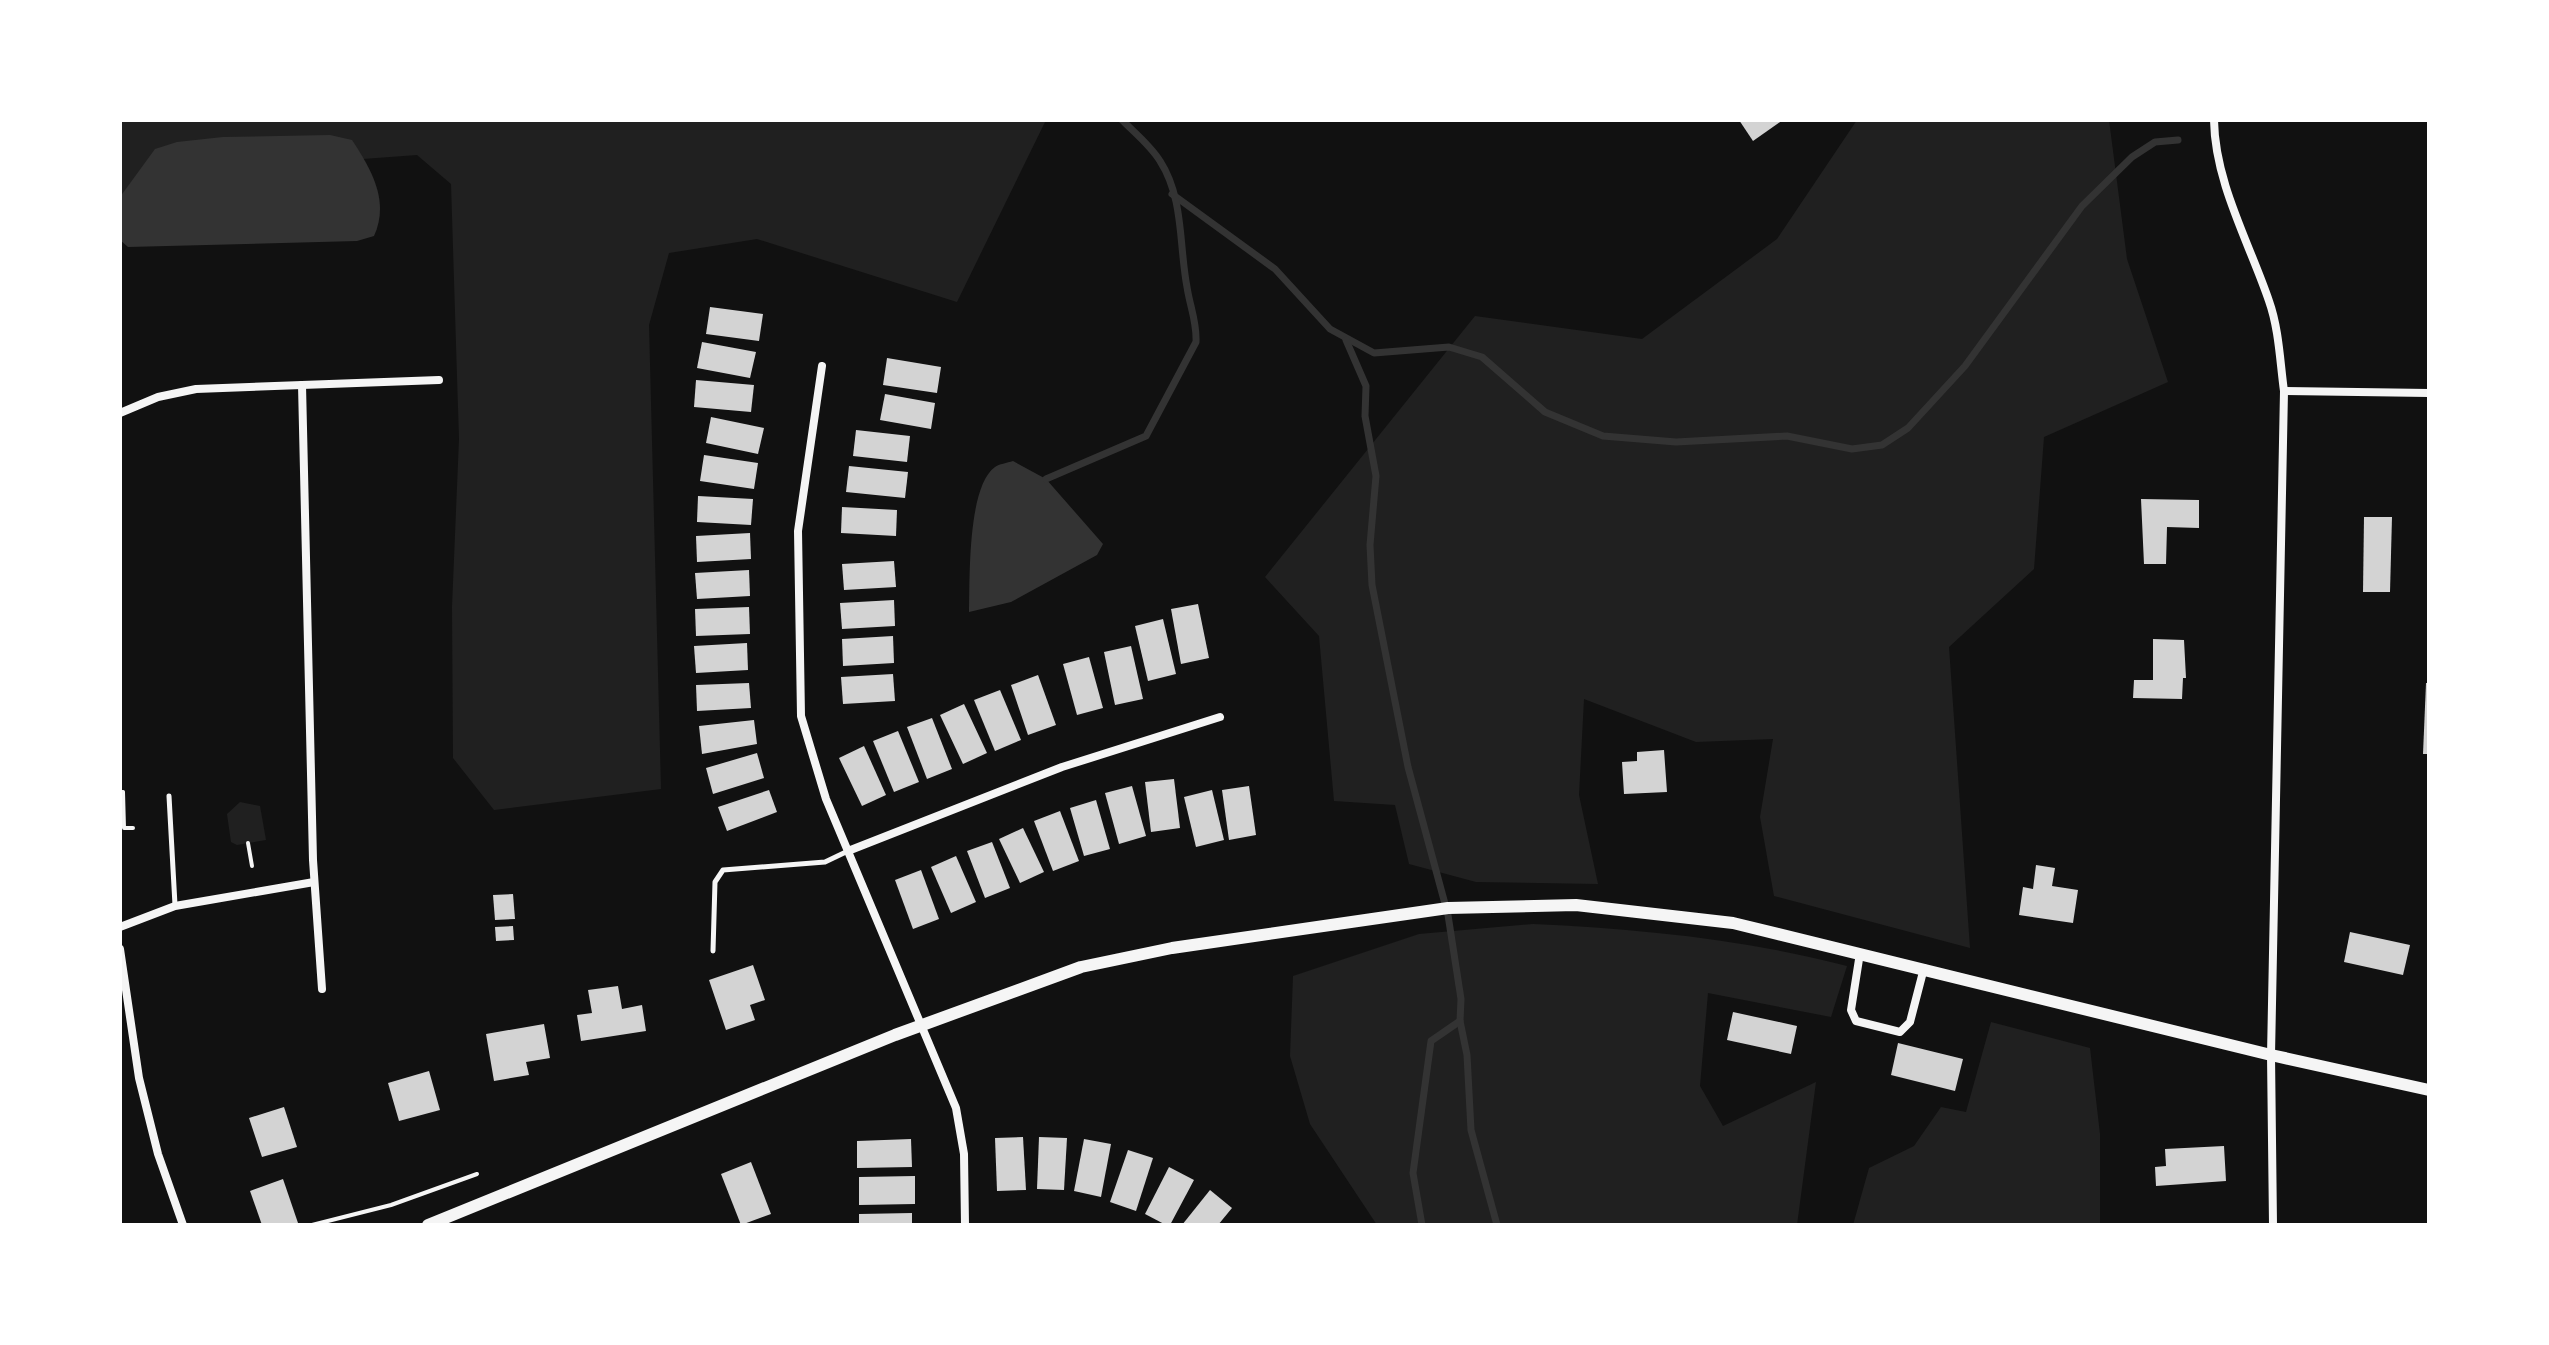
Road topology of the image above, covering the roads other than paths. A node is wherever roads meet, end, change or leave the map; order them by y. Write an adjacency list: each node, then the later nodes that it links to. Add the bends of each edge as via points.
1 (2214, 120): 5 (street, via 2222,174 2271,305)
2 (822, 366): 10 (street, via 798,531 800,702 812,758)
3 (439, 380): 4 (street)
4 (302, 385): 7 (street, via 196,389); 11 (street)
5 (2284, 391): 6 (street); 20 (street)
6 (2429, 393)
7 (120, 413)
8 (1220, 717): 10 (street, via 1062,767)
9 (169, 796): 12 (lane)
10 (848, 851): 15 (lane, via 825,862 723,870 715,882); 19 (street)
11 (314, 882): 12 (street); 18 (street)
12 (175, 906): 13 (street)
13 (120, 927)
14 (120, 949): 22 (street, via 139,1078)
15 (713, 951)
16 (1860, 952): 17 (street); 17 (street, via 1851,1010 1856,1021 1900,1032 1910,1022); 19 (street, via 1656,911 1576,905 1448,908 1129,955)
17 (1924, 968): 20 (street)
18 (322, 989)
19 (923, 1024): 23 (street); 24 (street, via 956,1108 964,1154)
20 (2271, 1055): 21 (street); 25 (street)
21 (2429, 1090)
22 (183, 1225)
23 (428, 1225)
24 (965, 1225)
25 (2273, 1225)

